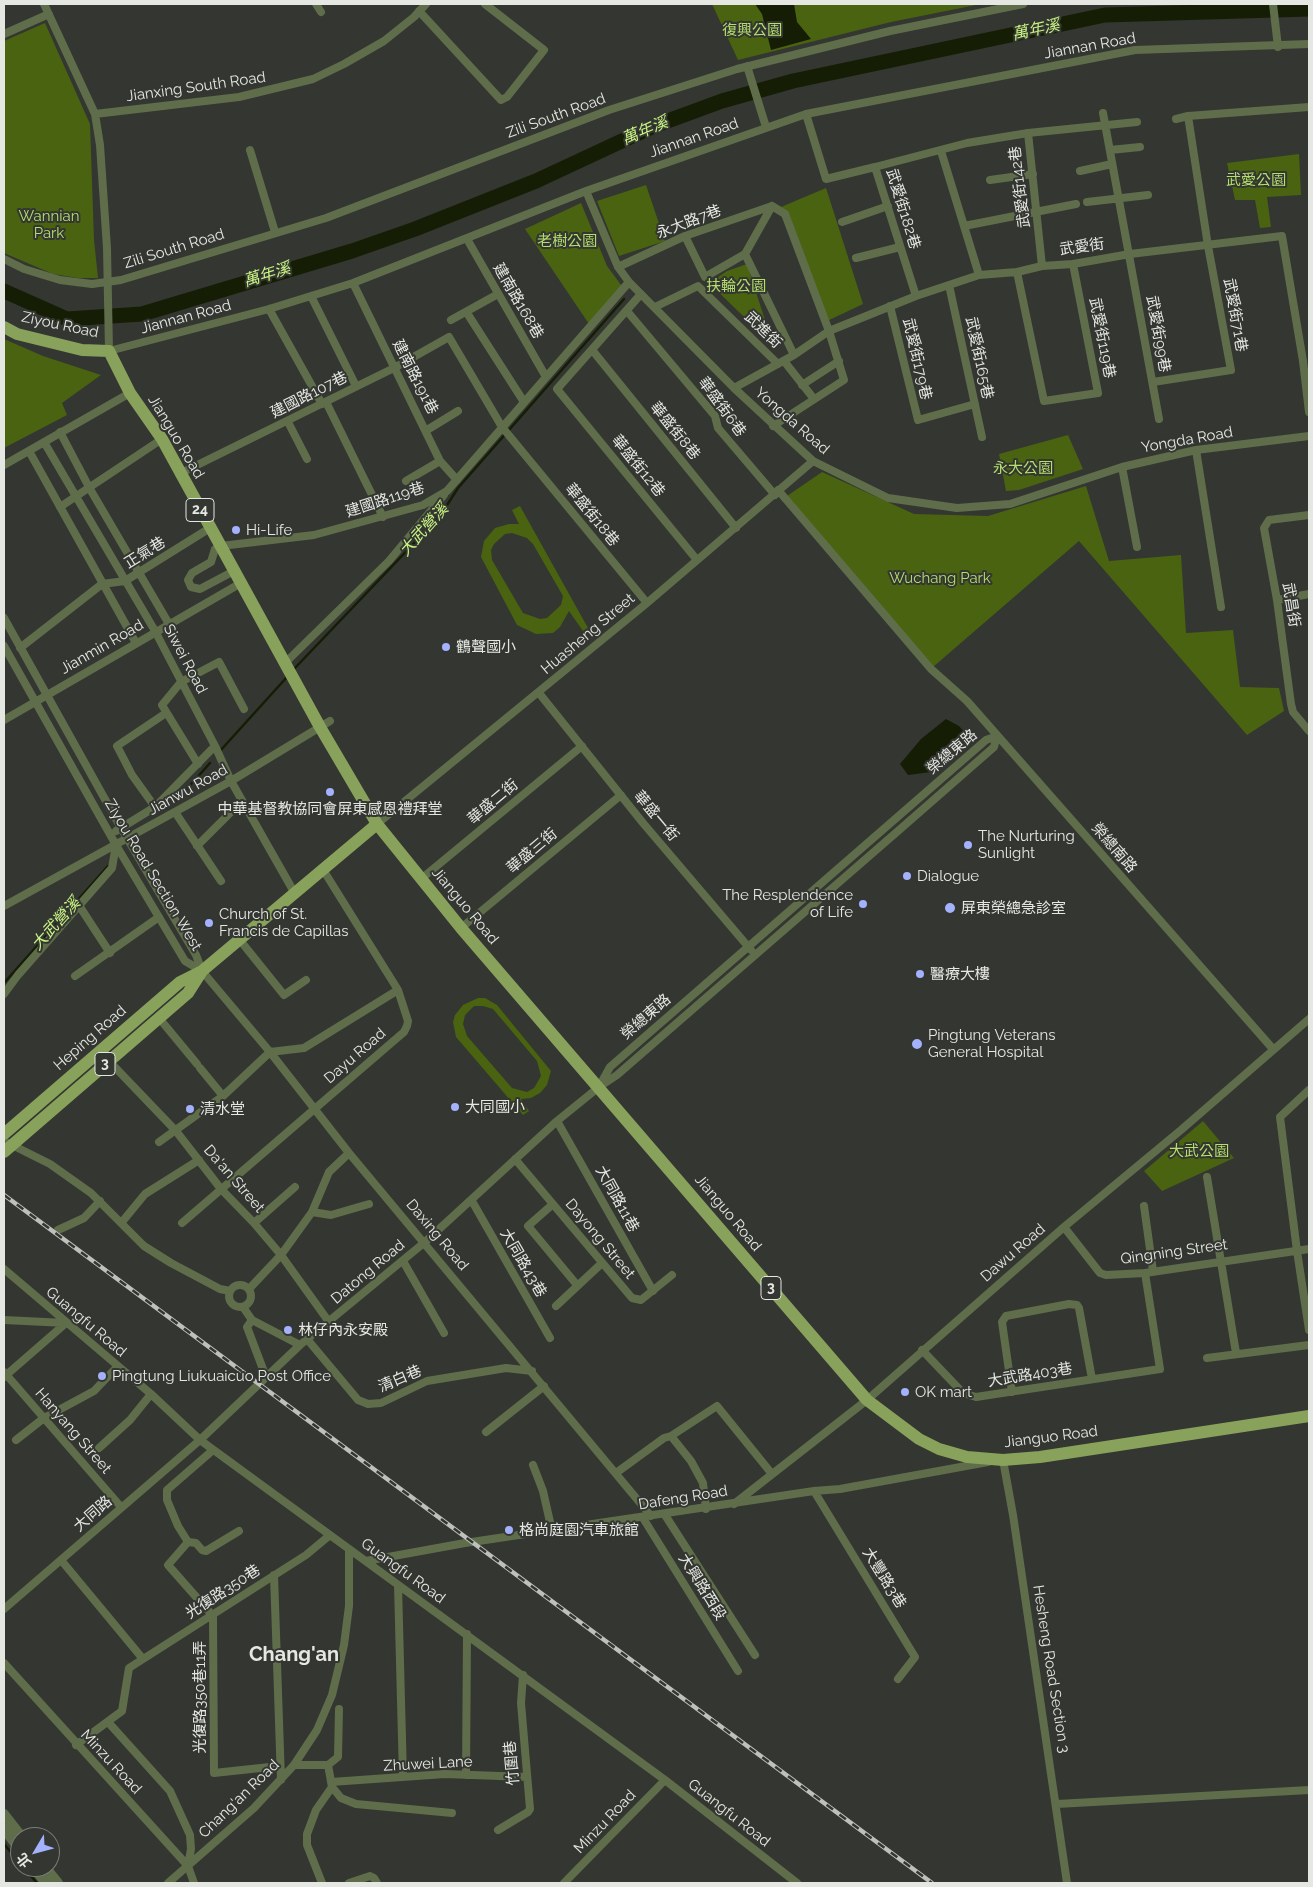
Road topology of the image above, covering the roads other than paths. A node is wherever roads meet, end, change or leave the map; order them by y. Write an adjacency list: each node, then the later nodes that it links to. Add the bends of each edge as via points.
1 (44, 4): 9 (street)
2 (316, 4): 7 (street)
3 (426, 4): 8 (street, Jianxing South Road)
4 (485, 4): 8 (street, via 544,50 507,97 501,100)
5 (1023, 4): 13 (street, Zili South Road)
6 (1273, 4): 12 (street)
7 (321, 12)
8 (419, 12): 16 (street, Jianxing South Road, via 366,52 302,83 239,97)
9 (49, 14): 10 (street); 16 (street)
10 (4, 34)
11 (1309, 44): 12 (street, Jiannan Road)
12 (1278, 46): 17 (street, Jiannan Road, via 1135,50)
13 (747, 66): 22 (street); 43 (street, Zili South Road, via 609,110 366,204)
14 (1309, 107): 18 (street)
15 (1103, 113): 21 (street, 武愛街99巷)
16 (95, 114): 59 (street, via 100,145)
17 (806, 114): 22 (street, Jiannan Road); 29 (street, via 826,179)
18 (1188, 116): 19 (street); 46 (street)
19 (1176, 119)
20 (1137, 122): 21 (street)
21 (1107, 126): 23 (street); 27 (street, 武愛街99巷)
22 (766, 127): 33 (street, Jiannan Road)
23 (1028, 133): 26 (street, 武愛街142巷); 31 (street, 武愛街142巷)
24 (1140, 147): 27 (street)
25 (250, 150): 43 (street)
26 (941, 150): 29 (street, 武愛街182巷); 42 (street)
27 (1110, 150): 28 (street, 武愛街99巷)
28 (1112, 164): 30 (street); 35 (street, 武愛街99巷)
29 (876, 167): 39 (street, 武愛街182巷)
30 (1080, 171)
31 (1033, 174): 32 (street); 40 (street, 武愛街142巷)
32 (990, 180)
33 (586, 191): 45 (street, Jiannan Road); 54 (street, Yongda Road)
34 (1148, 195): 35 (street)
35 (1118, 197): 36 (street); 49 (street, 武愛街99巷)
36 (1087, 202)
37 (1076, 204): 40 (street)
38 (772, 206): 44 (street, 永大路7巷); 48 (street); 74 (street, via 786,214)
39 (888, 206): 41 (street); 47 (street, 武愛街182巷)
40 (1038, 211): 42 (street); 53 (street, 武愛街142巷)
41 (842, 222)
42 (964, 226): 56 (street)
43 (275, 232): 59 (street, Zili South Road)
44 (685, 236): 54 (street, 永大路7巷); 57 (street)
45 (467, 239): 60 (street, Jiannan Road); 63 (street, 建南路168巷)
46 (1208, 246): 49 (street, 武愛街); 79 (street, 武愛街, via 1282,236); 84 (street, 武愛街71巷, via 1231,370)
47 (900, 247): 50 (street); 66 (street, 武愛街182巷)
48 (745, 254): 57 (street); 78 (street)
49 (1130, 254): 52 (street, 武愛街); 84 (street, 武愛街99巷)
50 (856, 258)
51 (4, 259): 59 (street, Zili South Road, via 60,280)
52 (1073, 264): 53 (street, 武愛街); 55 (street, 武愛街119巷, via 1098,393 1044,401)
53 (1042, 266): 55 (street, 武愛街)
54 (618, 267): 58 (street, Yongda Road)
55 (1017, 272): 56 (street, 武愛街)
56 (980, 275): 62 (street, 武愛街)
57 (705, 276): 61 (street)
58 (629, 282): 64 (street, Yongda Road); 83 (street, 建國路119巷)
59 (107, 283): 76 (street)
60 (353, 283): 65 (street, Jiannan Road); 82 (street, 建南路191巷)
61 (698, 286): 68 (street); 81 (street, 武進街)
62 (949, 286): 66 (street, 武愛街); 92 (street, 武愛街165巷)
63 (498, 294): 71 (street); 83 (street, 建南路168巷)
64 (641, 294): 68 (street, Yongda Road); 70 (street)
65 (310, 296): 69 (street, Jiannan Road); 86 (street)
66 (916, 296): 67 (street, 武愛街)
67 (890, 306): 74 (street, 武愛街); 92 (street, 武愛街179巷, via 918,420)
68 (655, 308): 87 (street, Yongda Road)
69 (269, 309): 76 (street, Jiannan Road); 91 (street)
70 (627, 311): 77 (street); 117 (street, 華盛街6巷, via 715,416 718,428)
71 (467, 312): 72 (street); 90 (street)
72 (451, 320)
73 (4, 327): 76 (main road, Ziyou Road, via 16,334 82,350)
74 (829, 331): 78 (street, 武愛街); 80 (street)
75 (449, 337): 82 (street, 建國路107巷); 98 (street, 華盛街18巷)
76 (110, 351): 88 (main road, Jianguo Road / 24)
77 (592, 351): 83 (street); 123 (street, 華盛街8巷)
78 (794, 355): 81 (street, 武愛街)
79 (1306, 360): 94 (street, 武愛街)
80 (839, 361): 85 (street); 89 (street, via 844,380)
81 (781, 362): 85 (street, 武進街); 87 (street, 武愛街)
82 (394, 368): 86 (street, 建國路107巷); 99 (street, 建南路191巷)
83 (554, 379): 90 (street, 建國路119巷); 126 (street, 華盛街12巷)
84 (1153, 382): 95 (street, 武愛街99巷)
85 (802, 385): 89 (street, 武進街)
86 (356, 386): 91 (street, 建國路107巷)
87 (734, 388): 97 (street, Yongda Road)
88 (130, 393): 100 (street); 103 (main road, Jianguo Road / 24)
89 (814, 399): 97 (street)
90 (524, 402): 98 (street, 建國路119巷)
91 (324, 403): 96 (street, 建國路107巷); 121 (street)
92 (975, 404): 101 (street, 武愛街165巷)
93 (458, 411): 99 (street)
94 (1309, 412)
95 (1159, 419)
96 (288, 422): 107 (street); 112 (street, 建國路107巷)
97 (774, 426): 109 (street, Yongda Road)
98 (502, 427): 113 (street, 建國路119巷); 134 (street, 華盛街18巷)
99 (426, 430): 108 (street, 建南路191巷)
100 (60, 432): 104 (street); 115 (street, Siwei Road)
101 (982, 436)
102 (1309, 436): 105 (street, Yongda Road)
103 (162, 440): 112 (main road, Jianguo Road / 24); 115 (street)
104 (44, 442): 106 (street); 118 (street, Siwei Road)
105 (1196, 450): 111 (street, Yongda Road); 135 (street)
106 (28, 451): 110 (street); 119 (street)
107 (307, 459)
108 (440, 461): 113 (street, 建南路191巷); 114 (street)
109 (813, 461): 111 (street, Yongda Road, via 888,498 957,508 1010,504); 117 (street, Huasheng Street)
110 (4, 465)
111 (1122, 467): 125 (street)
112 (180, 474): 122 (main road, Jianguo Road / 24)
113 (457, 480): 116 (street, 建國路119巷)
114 (406, 481)
115 (90, 489): 118 (street); 128 (street, Siwei Road)
116 (447, 491): 121 (street, 建國路119巷, via 423,505); 142 (street, via 390,562)
117 (776, 493): 123 (street, Huasheng Street); 143 (street, 華盛街6巷)
118 (75, 497): 119 (street); 129 (street, Siwei Road)
119 (60, 507): 131 (street)
120 (1309, 515): 133 (street, 武昌街, via 1265,523)
121 (383, 517): 124 (street, 建國路119巷, via 314,535)
122 (210, 528): 124 (main road, Jianguo Road / 24); 128 (street, 正氣巷)
123 (736, 528): 126 (street, Huasheng Street)
124 (221, 546): 127 (main road, Jianguo Road / 24); 127 (street, via 214,549 211,562 189,576 191,587 200,589)
125 (1137, 547)
126 (697, 560): 134 (street, Huasheng Street)
127 (234, 571): 130 (main road, Jianguo Road / 24)
128 (138, 574): 129 (street, 正氣巷); 137 (street, Siwei Road)
129 (125, 581): 131 (street, 正氣巷); 138 (street, Siwei Road)
130 (241, 583): 137 (street, Jianmin Road); 142 (main road, Jianguo Road / 24)
131 (102, 584): 139 (street); 141 (street)
132 (1309, 594): 133 (street)
133 (1277, 600): 152 (street, 武昌街, via 1291,704 1293,712)
134 (647, 604): 145 (street, Huasheng Street)
135 (1220, 607)
136 (4, 618): 141 (street, Ziyou Road Section West)
137 (169, 624): 138 (street, Jianmin Road)
138 (155, 632): 139 (street, Jianmin Road); 144 (street, Siwei Road)
139 (136, 643): 146 (street, Jianmin Road)
140 (4, 646): 147 (street, Ziyou Road Section West)
141 (20, 648): 146 (street, Ziyou Road Section West)
142 (288, 670): 151 (main road, Jianguo Road / 24)
143 (931, 670): 153 (street, 榮總南路, via 967,701)
144 (182, 682): 148 (street, via 219,662); 149 (street, via 162,706); 155 (street, Siwei Road)
145 (539, 693): 154 (street, 華盛一街); 164 (street, Huasheng Street)
146 (47, 695): 147 (street, Jianmin Road); 165 (street, Ziyou Road Section West)
147 (35, 702): 150 (street, Jianmin Road); 166 (street, Ziyou Road Section West)
148 (244, 709)
149 (166, 713): 156 (street); 162 (street, via 116,746)
150 (4, 720)
151 (325, 724): 157 (street, Jianwu Road); 164 (main road, Jianguo Road / 24)
152 (1309, 731)
153 (997, 736): 158 (street, 榮總東路, via 986,740); 159 (street, 榮總東路, via 994,747); 193 (street, 榮總南路)
154 (582, 746): 160 (street, 華盛一街); 171 (street, 華盛二街)
155 (218, 751): 156 (street); 157 (street, Siwei Road)
156 (198, 764): 162 (street)
157 (231, 781): 161 (street, Siwei Road); 163 (street, Jianwu Road)
158 (936, 783): 159 (street); 176 (street, 榮總東路)
159 (943, 791): 177 (street, 榮總東路)
160 (621, 795): 179 (street, 華盛三街); 181 (street, 華盛一街)
161 (242, 801): 169 (street); 173 (street, Siwei Road)
162 (155, 807): 165 (street)
163 (175, 812): 167 (street, Jianwu Road); 169 (street)
164 (377, 824): 170 (main road, Heping Road / 3); 171 (main road, Jianguo Road / 3)
165 (121, 828): 166 (street); 167 (street, Ziyou Road Section West)
166 (110, 834): 168 (street, Ziyou Road Section West)
167 (128, 840): 168 (street, Jianwu Road); 184 (street, Ziyou Road Section West, via 196,955)
168 (116, 845): 174 (street, Jianwu Road); 175 (street, via 112,868); 178 (street, Ziyou Road Section West)
169 (197, 846): 172 (street)
170 (322, 868): 173 (main road, Heping Road / 3); 187 (street, Dayu Road)
171 (421, 879): 179 (main road, Jianguo Road / 3)
172 (221, 881)
173 (294, 892): 180 (main road, Heping Road / 3)
174 (4, 906)
175 (80, 907): 182 (street); 188 (street)
176 (793, 907): 177 (street); 181 (street, 榮總東路)
177 (800, 916): 183 (street, 榮總東路)
178 (158, 917): 182 (street); 184 (street, Ziyou Road Section West, via 185,960)
179 (461, 928): 196 (main road, Jianguo Road / 3)
180 (239, 940): 184 (main road, Heping Road / 3); 186 (street, via 284,995)
181 (748, 946): 183 (street, 華盛一街); 189 (street, 榮總東路)
182 (110, 953): 185 (street)
183 (755, 954): 190 (street, 榮總東路)
184 (202, 971): 191 (main road, Heping Road / 3, via 188,993); 194 (street, Daxing Road); 202 (main road, Heping Road / 3, via 180,982)
185 (75, 976)
186 (306, 980)
187 (398, 990): 194 (street, via 304,1048); 199 (street, Dayu Road, via 408,1020 404,1032)
188 (4, 994)
189 (689, 998): 190 (street); 196 (street, 榮總東路, via 610,1066)
190 (696, 1006): 196 (street, 榮總東路, via 617,1076)
191 (159, 1018): 195 (main road, Heping Road / 3); 198 (street)
192 (1309, 1018): 193 (street, Dawu Road)
193 (1274, 1049): 220 (street, Dawu Road)
194 (270, 1052): 198 (street); 199 (street, Daxing Road)
195 (108, 1061): 201 (street, Da'an Street); 204 (main road, Heping Road / 3)
196 (600, 1087): 200 (street, Datong Road); 259 (main road, Jianguo Road / 3)
197 (1309, 1090): 224 (street, via 1280,1117)
198 (224, 1096): 201 (street)
199 (315, 1109): 205 (street, Daxing Road); 210 (street, Dayu Road)
200 (557, 1122): 206 (street, Datong Road); 234 (street, 大同路11巷)
201 (176, 1131): 203 (street); 207 (street, Da'an Street)
202 (4, 1134)
203 (160, 1142)
204 (6, 1146): 211 (street, via 50,1164)
205 (349, 1153): 216 (street, via 329,1172); 222 (street, Daxing Road)
206 (515, 1159): 212 (street, Datong Road); 214 (street, Dayong Street)
207 (199, 1160): 210 (street, Da'an Street); 217 (street, via 144,1194)
208 (1207, 1177): 226 (street)
209 (296, 1187): 219 (street)
210 (221, 1189): 218 (street, Dayu Road); 219 (street, Da'an Street)
211 (100, 1201): 217 (street); 221 (street, via 84,1218)
212 (472, 1201): 222 (street, Datong Road); 244 (street, 大同路43巷)
213 (369, 1204): 216 (street, via 331,1215)
214 (553, 1204): 228 (street, Dayong Street); 232 (street, via 528,1226)
215 (1144, 1206): 230 (street)
216 (312, 1212): 225 (street)
217 (122, 1222): 235 (street, via 144,1246 171,1264)
218 (182, 1223)
219 (254, 1223): 225 (street, Da'an Street)
220 (1064, 1227): 230 (street, Qingning Street, via 1100,1272 1106,1275); 248 (street, Dawu Road)
221 (58, 1230)
222 (425, 1242): 227 (street, Datong Road); 252 (street, Daxing Road)
223 (1309, 1249): 224 (street, Qingning Street)
224 (1297, 1251): 226 (street, Qingning Street); 242 (street)
225 (281, 1255): 233 (street); 240 (street, Da'an Street)
226 (1222, 1260): 230 (street, Qingning Street); 249 (street)
227 (403, 1261): 240 (street, Datong Road); 243 (street)
228 (602, 1263): 232 (street); 234 (street, Dayong Street, via 632,1298 641,1300)
229 (4, 1269): 241 (street, Guangfu Road)
230 (1149, 1272): 255 (street, 大武路403巷, via 1160,1369)
231 (672, 1276): 234 (street, Dayong Street)
232 (577, 1285): 236 (street)
233 (249, 1289): 235 (street, via 239,1285); 237 (street, via 251,1300)
234 (653, 1290)
235 (230, 1291): 237 (street, via 230,1302)
236 (556, 1306)
237 (243, 1307): 239 (street)
238 (4, 1320): 241 (street)
239 (252, 1320): 246 (street); 254 (street, via 247,1327)
240 (329, 1322): 245 (street, Datong Road)
241 (66, 1323): 251 (street, Guangfu Road); 253 (street)
242 (1309, 1330)
243 (444, 1333)
244 (550, 1338)
245 (307, 1339): 246 (street, Datong Road); 252 (street, 清白巷, via 358,1400 368,1404 381,1403 427,1381 506,1368)
246 (300, 1345): 254 (street, Datong Road)
247 (1309, 1345): 249 (street)
248 (922, 1350): 257 (street, 大武路403巷, via 969,1396); 259 (street, Dawu Road)
249 (1236, 1354): 250 (street)
250 (1208, 1358)
251 (118, 1366): 258 (street, Guangfu Road); 261 (street, via 94,1391)
252 (532, 1371): 256 (street, Daxing Road)
253 (4, 1375): 261 (street, Hanyang Street)
254 (266, 1377): 265 (street, Datong Road)
255 (1092, 1379): 257 (street, 大武路403巷); 257 (street, via 1077,1305 1068,1304 1006,1316 1002,1322)
256 (544, 1386): 262 (street); 270 (street, Daxing Road)
257 (1012, 1392)
258 (151, 1394): 265 (street, Guangfu Road); 266 (street, via 130,1420)
259 (867, 1400): 268 (main road, Jianguo Road / 3, via 939,1450 967,1457); 271 (street, Dawu Road)
260 (1309, 1416): 268 (main road, Jianguo Road / 3)
261 (44, 1418): 264 (street); 274 (street, Hanyang Street)
262 (486, 1432)
263 (671, 1436): 270 (street); 271 (street, via 717,1406); 275 (street, via 703,1483)
264 (16, 1440)
265 (200, 1440): 267 (street, Guangfu Road); 274 (street, 大同路)
266 (99, 1448)
267 (213, 1450): 281 (street, Guangfu Road); 282 (street, via 167,1490 167,1500)
268 (1003, 1460): 272 (street, Dafeng Road); 310 (street, Hesheng Road Section 3)
269 (533, 1465): 280 (street, via 543,1490)
270 (616, 1473): 277 (street, Daxing Road)
271 (772, 1474): 273 (street, Dawu Road)
272 (814, 1491): 273 (street, Dafeng Road); 296 (street, 大豐路3巷, via 915,1657)
273 (733, 1504): 275 (street, Dafeng Road)
274 (121, 1507): 284 (street, 大同路)
275 (706, 1509): 276 (street, Dafeng Road)
276 (665, 1515): 277 (street, Dafeng Road); 291 (street)
277 (651, 1516): 278 (street, Dafeng Road)
278 (643, 1518): 280 (street, Dafeng Road); 294 (street, 大興路西段)
279 (239, 1531): 282 (street, via 206,1551 196,1543)
280 (552, 1531): 285 (street, Dafeng Road)
281 (330, 1535): 283 (street, Guangfu Road); 286 (street, 光復路350巷)
282 (188, 1542): 289 (street, via 168,1565)
283 (349, 1549): 285 (street, Guangfu Road); 300 (street, Chang'an Road, via 349,1606 332,1695 318,1730)
284 (61, 1560): 288 (street, 大同路); 292 (street)
285 (366, 1561): 287 (street, Guangfu Road)
286 (274, 1575): 289 (street, 光復路350巷); 301 (street)
287 (398, 1585): 290 (street, Guangfu Road); 304 (street)
288 (4, 1609)
289 (213, 1616): 292 (street, 光復路350巷); 301 (street, 光復路350巷11弄, via 214,1773)
290 (467, 1634): 295 (street, Guangfu Road); 303 (street)
291 (755, 1655)
292 (143, 1659): 298 (street, 光復路350巷, via 129,1668 122,1712)
293 (4, 1663): 299 (street, Minzu Road)
294 (738, 1671)
295 (523, 1675): 305 (street, 竹圍巷, via 520,1703); 307 (street, Guangfu Road)
296 (898, 1678)
297 (339, 1709): 302 (street, via 338,1757)
298 (108, 1722): 299 (street); 315 (street, via 170,1791 190,1835)
299 (76, 1745): 315 (street, Minzu Road)
300 (294, 1765): 302 (street); 306 (street, Chang'an Road)
301 (280, 1766): 306 (street)
302 (328, 1766): 308 (street)
303 (466, 1775): 304 (street, Zhuwei Lane); 305 (street, Zhuwei Lane)
304 (402, 1777): 308 (street, Zhuwei Lane)
305 (527, 1777): 314 (street, 竹圍巷, via 530,1809)
306 (281, 1780): 315 (street, Chang'an Road)
307 (666, 1780): 321 (street, Minzu Road); 322 (street, Guangfu Road)
308 (331, 1785): 312 (street, via 341,1798 356,1804); 318 (street, via 307,1828 307,1846)
309 (1309, 1790): 310 (street)
310 (1057, 1804): 323 (street, Hesheng Road Section 3)
311 (4, 1814): 313 (street)
312 (452, 1814)
313 (14, 1827)
314 (498, 1830)
315 (188, 1866): 316 (street, Chang'an Road); 317 (street, Minzu Road)
316 (168, 1883)
317 (194, 1883)
318 (322, 1883)
319 (349, 1883): 320 (street, via 370,1876)
320 (377, 1883)
321 (564, 1883)
322 (797, 1883)
323 (1067, 1883)

